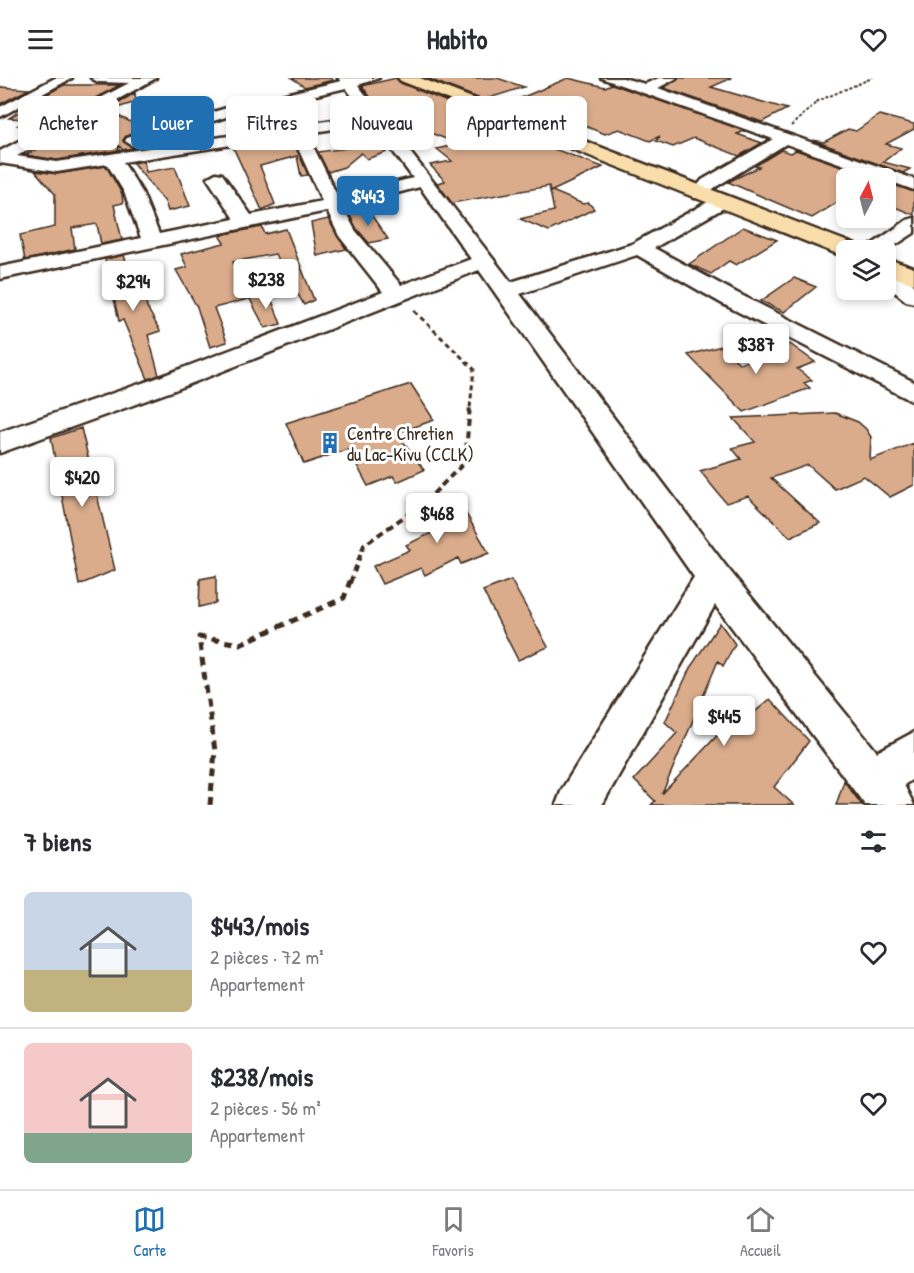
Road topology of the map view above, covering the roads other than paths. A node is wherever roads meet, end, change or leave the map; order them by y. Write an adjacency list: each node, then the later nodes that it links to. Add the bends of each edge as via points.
1 (64, 78): 12 (street)
2 (98, 78): 7 (street)
3 (372, 78): 8 (street)
4 (406, 78): 26 (highway)
5 (608, 78): 9 (street)
6 (670, 78): 9 (street)
7 (147, 79): 10 (street)
8 (348, 80): 11 (street); 22 (street, via 190,122)
9 (646, 88): 16 (street)
10 (116, 96)
11 (361, 96)
12 (0, 113)
13 (330, 125): 21 (street)
14 (12, 130): 15 (street)
15 (18, 131)
16 (784, 139): 25 (street); 26 (street, via 708,184)
17 (18, 148): 20 (street)
18 (307, 150): 27 (street)
19 (402, 150): 24 (street)
20 (0, 158): 22 (street)
21 (112, 158): 22 (street); 31 (street, via 133,192)
22 (57, 167)
23 (216, 178): 28 (street)
24 (425, 180): 27 (street); 34 (street)
25 (914, 185)
26 (710, 198): 32 (highway); 33 (street)
27 (334, 204): 28 (street); 41 (street, via 345,232)
28 (246, 222): 31 (street)
29 (914, 224): 30 (street)
30 (889, 240)
31 (152, 242): 36 (street)
32 (836, 245)
33 (639, 248): 39 (street); 42 (street)
34 (484, 261): 39 (street); 41 (street)
35 (896, 270): 37 (highway)
36 (0, 273)
37 (914, 277)
38 (896, 282): 40 (street)
39 (506, 291): 44 (street)
40 (914, 296)
41 (406, 303): 43 (street)
42 (914, 393)
43 (0, 443)
44 (713, 576): 46 (street); 47 (street)
45 (914, 753): 46 (street)
46 (882, 793)
47 (578, 805)

